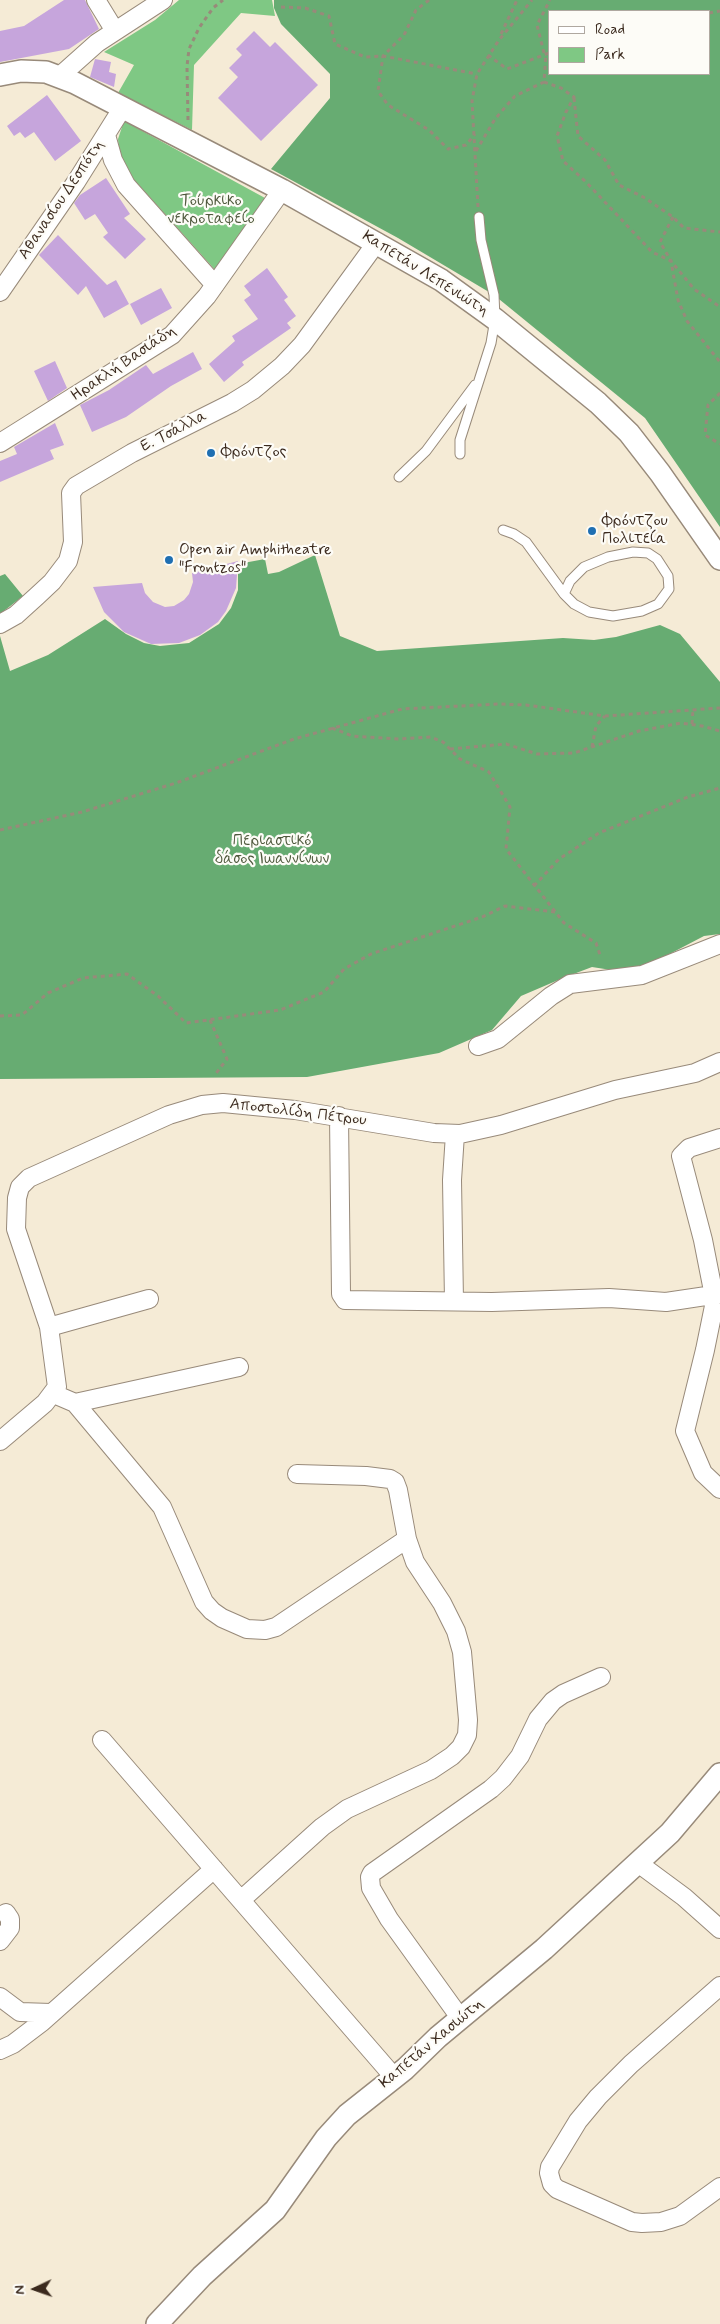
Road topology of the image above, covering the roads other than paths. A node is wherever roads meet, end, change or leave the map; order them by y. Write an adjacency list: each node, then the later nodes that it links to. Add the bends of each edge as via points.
1 (96, 0): 3 (street)
2 (162, 0): 3 (street)
3 (115, 31): 5 (street, via 73,62)
4 (0, 74): 5 (street, Καπετάν Λεπενιώτη, via 33,71)
5 (60, 76): 6 (street, Καπετάν Λεπενιώτη)
6 (122, 108): 7 (street, Αθανασίου Δεσπότη); 8 (street, Καπετάν Λεπενιώτη)
7 (106, 135): 11 (street, via 113,160 126,185); 12 (street, Αθανασίου Δεσπότη)
8 (282, 190): 10 (street, Καπετάν Λεπενιώτη); 11 (street, Ηρακλή Βασιάδη)
9 (479, 217): 13 (lane, via 494,295)
10 (378, 242): 13 (street, Καπετάν Λεπενιώτη, via 441,280); 21 (street, Ε. Τσάλλα, via 302,345 253,390 132,453 73,489 73,542 68,561 38,596)
11 (215, 285): 15 (street, Ηρακλή Βασιάδη, via 189,318 163,342)
12 (0, 292)
13 (495, 319): 14 (lane); 19 (street, Καπετάν Λεπενιώτη, via 598,403 629,433)
14 (481, 377): 16 (lane, via 460,440); 17 (lane, via 426,451)
15 (0, 443)
16 (460, 454)
17 (399, 477)
18 (503, 530): 20 (lane, via 526,542)
19 (720, 560)
20 (564, 594): 20 (lane, via 581,609 614,616 650,608 665,597 669,589 668,576 648,553 633,552 608,557 584,567 570,581)
21 (0, 624)
22 (720, 944): 23 (street, via 642,975 570,984 498,1039)
23 (478, 1046)
24 (720, 1062): 26 (street, Αποστολίδη Πέτρου, via 695,1073 615,1090 489,1129)
25 (339, 1116): 26 (street, Αποστολίδη Πέτρου); 30 (street, via 341,1294 345,1300); 31 (street, Αποστολίδη Πέτρου, via 265,1106 202,1105 169,1115 25,1180 17,1198 16,1229)
26 (455, 1134): 30 (street, via 452,1180)
27 (720, 1138): 28 (street, via 688,1148 681,1156)
28 (717, 1296): 30 (street, via 666,1302 609,1298); 37 (street, via 685,1431 703,1473)
29 (149, 1299): 31 (street)
30 (454, 1301)
31 (49, 1327): 33 (street, Αποστολίδη Πέτρου, via 57,1381)
32 (239, 1367): 34 (street)
33 (54, 1394): 34 (street); 35 (street)
34 (74, 1403): 38 (street, via 162,1507 204,1602 212,1612 234,1624 258,1630 276,1627)
35 (0, 1441)
36 (297, 1474): 38 (street, via 390,1479 398,1490)
37 (720, 1489)
38 (406, 1539): 44 (street, via 415,1562 442,1604 460,1643 468,1720 464,1742 442,1763 357,1803 333,1819)
39 (601, 1677): 51 (street, via 553,1701 538,1719 520,1756 503,1778 370,1877 371,1888 389,1919)
40 (102, 1740): 43 (street)
41 (720, 1774): 42 (street, Καπετάν Χασιώτη, via 670,1833)
42 (638, 1863): 46 (street); 51 (street, Καπετάν Χασιώτη, via 524,1967)
43 (214, 1869): 44 (street); 50 (street)
44 (241, 1900): 53 (street)
45 (6, 1913): 47 (street, via 10,1928)
46 (720, 1929)
47 (0, 1941)
48 (720, 1986): 54 (street, via 598,2097 578,2121 549,2172 557,2189 632,2222 642,2223 680,2216)
49 (0, 1997): 50 (street, via 20,2012)
50 (51, 2014): 52 (street, via 13,2044)
51 (461, 2019): 53 (street, Καπετάν Χασιώτη)
52 (0, 2050)
53 (394, 2077): 55 (street, Καπετάν Χασιώτη, via 338,2124 275,2210 202,2276)
54 (720, 2186)
55 (157, 2324)

